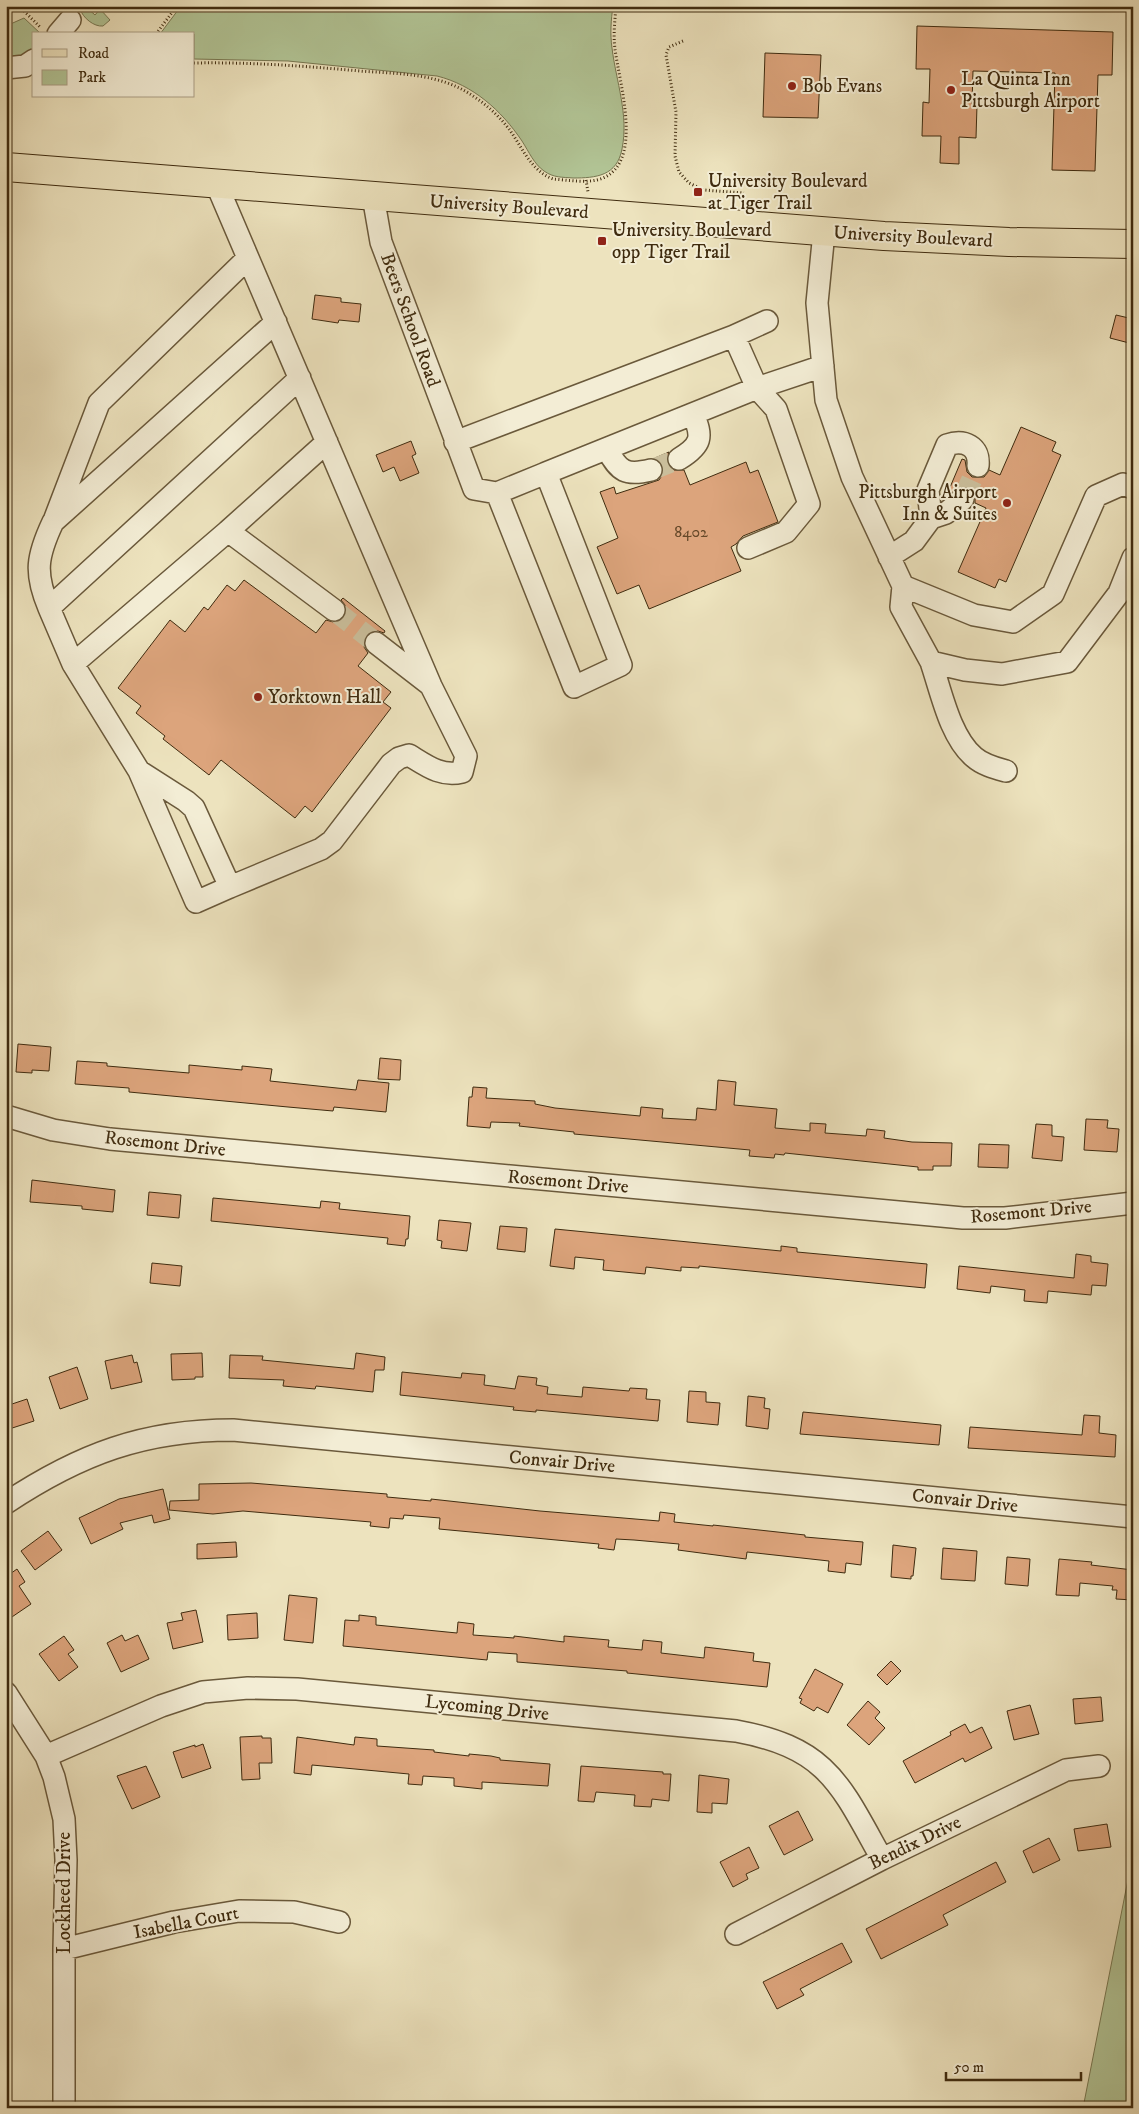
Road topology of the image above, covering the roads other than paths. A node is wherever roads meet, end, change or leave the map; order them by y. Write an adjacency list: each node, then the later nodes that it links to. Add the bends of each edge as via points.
1 (32, 61): 2 (street, via 25,66)
2 (6, 68)
3 (6, 167): 4 (main road, University Boulevard)
4 (216, 183): 5 (main road, University Boulevard); 8 (street)
5 (373, 196): 6 (main road, University Boulevard); 17 (street, Beers School Road, via 381,242)
6 (824, 232): 7 (main road, University Boulevard, via 991,242); 12 (street, via 817,303)
7 (1133, 244)
8 (248, 258): 10 (street); 27 (street, via 99,403)
9 (767, 321): 11 (street)
10 (276, 322): 13 (street); 27 (street)
11 (734, 336): 14 (street); 17 (street)
12 (823, 366): 14 (street); 30 (street, via 826,400 852,477)
13 (300, 378): 16 (street); 33 (street)
14 (757, 388): 15 (street); 29 (street, via 776,409 809,504 786,532)
15 (693, 414): 18 (street); 19 (street, via 700,430 699,439 692,451)
16 (327, 442): 28 (street); 38 (street)
17 (455, 442): 24 (street, Beers School Road, via 474,489)
18 (607, 449): 21 (street, via 614,464 622,470 636,474); 22 (street)
19 (679, 458)
20 (978, 466): 26 (street, via 976,450 967,443 947,445 928,490)
21 (651, 470)
22 (546, 473): 24 (street); 24 (street, via 621,665 574,687)
23 (1133, 488): 32 (street, via 1124,484 1096,496 1054,594 1013,622 974,615)
24 (497, 493)
25 (963, 498): 26 (street, via 946,513)
26 (931, 518): 30 (street, via 914,541)
27 (53, 522): 33 (street, via 39,558 42,592)
28 (228, 531): 34 (street); 37 (street)
29 (748, 548)
30 (889, 557): 32 (street)
31 (1133, 558): 36 (street, via 1119,593 1067,662 1002,674)
32 (903, 586): 36 (street, via 901,607)
33 (49, 608): 37 (street)
34 (334, 610)
35 (376, 643): 38 (street)
36 (932, 662): 40 (street, via 957,736 965,748 988,766)
37 (73, 664): 39 (street)
38 (431, 686): 41 (street, via 466,756 462,772 437,772 409,755 400,758 391,764 332,841 321,850)
39 (139, 771): 41 (street, via 194,808); 41 (street, via 196,902)
40 (1006, 771)
41 (230, 887)
42 (6, 1116): 43 (street, Rosemont Drive, via 53,1130 110,1139 963,1218 1005,1218)
43 (1133, 1203)
44 (6, 1502): 45 (street, Convair Drive, via 65,1468 112,1448 176,1433 233,1430)
45 (1133, 1518)
46 (6, 1693): 47 (street, Lockheed Drive)
47 (46, 1756): 49 (street, Lycoming Drive, via 182,1698 226,1688 297,1689 736,1731 777,1740 816,1761 844,1792); 52 (street, Lockheed Drive, via 60,1798 64,1826)
48 (1099, 1766): 49 (street, Bendix Drive, via 1066,1770)
49 (882, 1859): 51 (street, Bendix Drive)
50 (339, 1922): 52 (street, Isabella Court, via 294,1912 239,1910)
51 (736, 1934)
52 (64, 1949): 53 (street, Lockheed Drive)
53 (64, 2108)

